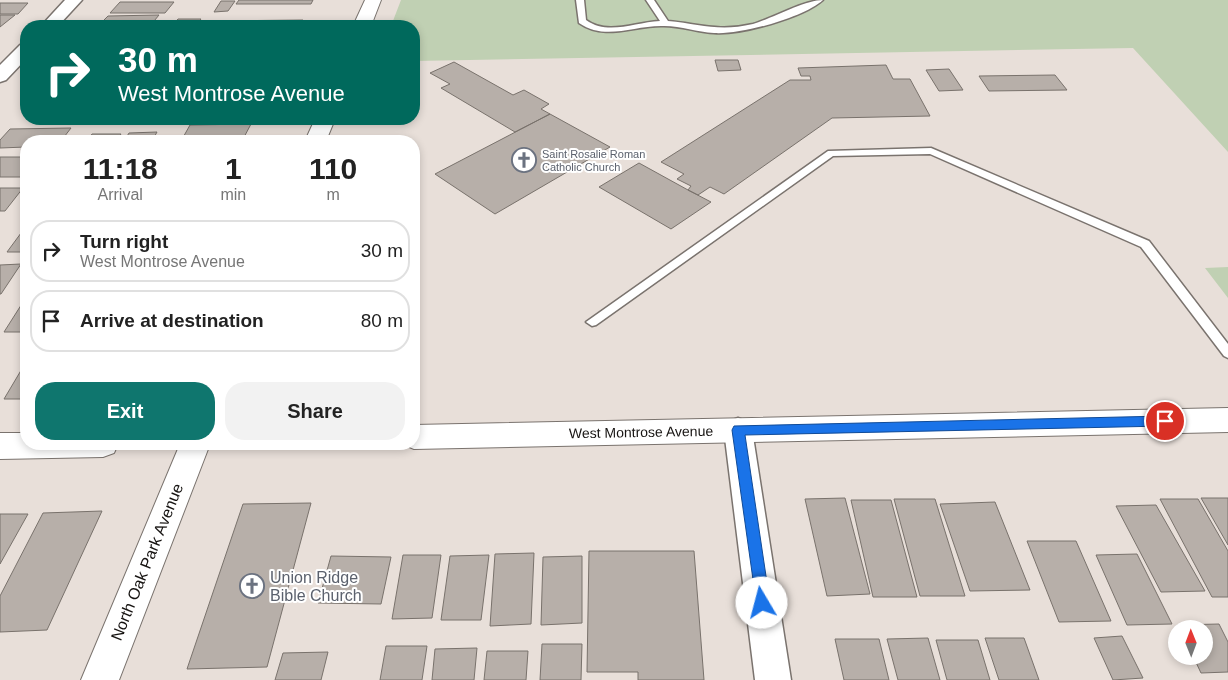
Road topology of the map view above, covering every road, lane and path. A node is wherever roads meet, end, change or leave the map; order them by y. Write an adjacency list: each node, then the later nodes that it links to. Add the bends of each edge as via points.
1 (74, 0): 6 (street)
2 (373, 0): 7 (street)
3 (580, 0): 8 (lane, via 582,21 594,28)
4 (650, 0): 8 (lane)
5 (819, 0): 8 (lane, via 774,19 732,30)
6 (54, 20)
7 (365, 20)
8 (665, 23)
9 (20, 55): 10 (street)
10 (0, 76)
11 (592, 322): 12 (lane, via 831,153 931,151 1145,244)
12 (1228, 353)
13 (1228, 420): 14 (street, West Montrose Avenue)
14 (738, 430): 15 (street, West Montrose Avenue); 20 (street)
15 (420, 437)
16 (0, 446): 17 (street)
17 (20, 446)
18 (193, 450): 19 (street, North Oak Park Avenue)
19 (100, 680)
20 (773, 680)

